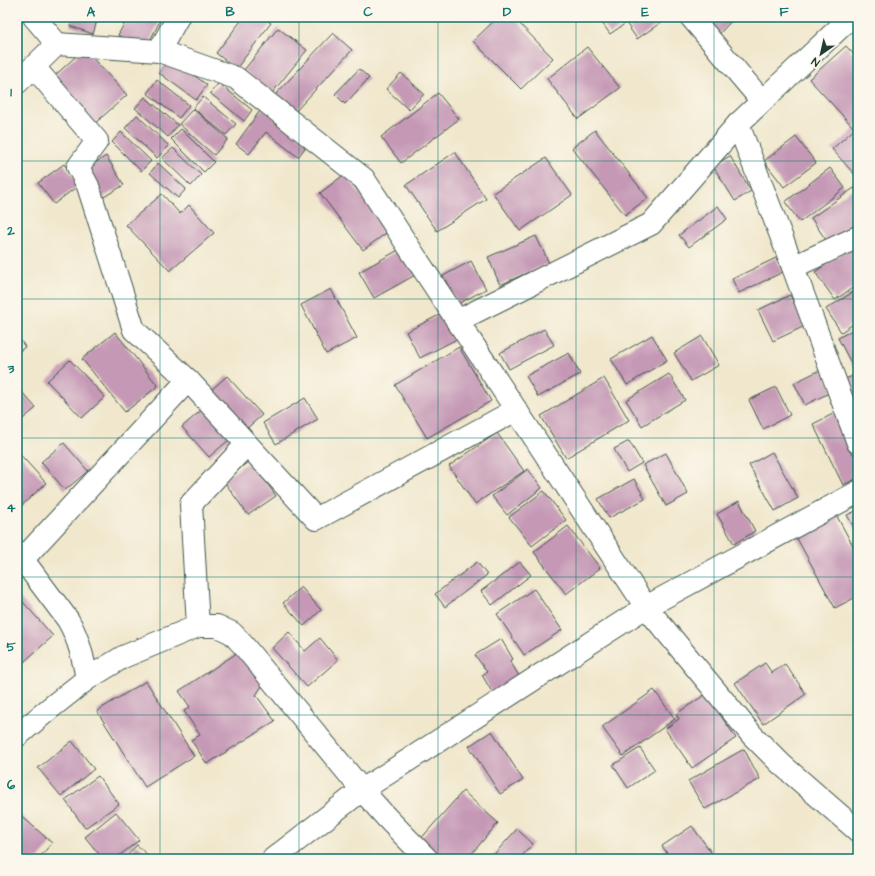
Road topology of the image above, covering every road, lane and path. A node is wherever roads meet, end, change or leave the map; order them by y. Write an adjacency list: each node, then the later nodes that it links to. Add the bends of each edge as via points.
1 (34, 17): 5 (street)
2 (178, 17): 6 (street)
3 (691, 17): 9 (street)
4 (851, 17): 9 (street)
5 (57, 44): 6 (street); 7 (street)
6 (159, 51): 13 (street, via 236,78 364,179)
7 (34, 67): 8 (street); 14 (street, via 97,141 78,167 88,186 134,330)
8 (17, 83)
9 (762, 101): 10 (street)
10 (738, 124): 12 (street); 13 (street, via 651,224)
11 (858, 237): 12 (street)
12 (793, 267): 16 (street)
13 (457, 321): 15 (street)
14 (188, 380): 17 (street); 19 (street)
15 (516, 410): 17 (street, via 316,519); 20 (street)
16 (858, 442)
17 (246, 445): 21 (street, via 191,504)
18 (858, 492): 20 (street)
19 (20, 555): 22 (street, via 75,632 82,650)
20 (646, 607): 24 (street); 25 (street, via 752,735 781,764)
21 (198, 626): 22 (street, via 123,657); 24 (street, via 217,626 232,633)
22 (87, 680): 23 (street)
23 (17, 736)
24 (362, 790): 26 (street); 27 (street)
25 (858, 831)
26 (273, 859)
27 (427, 859)

